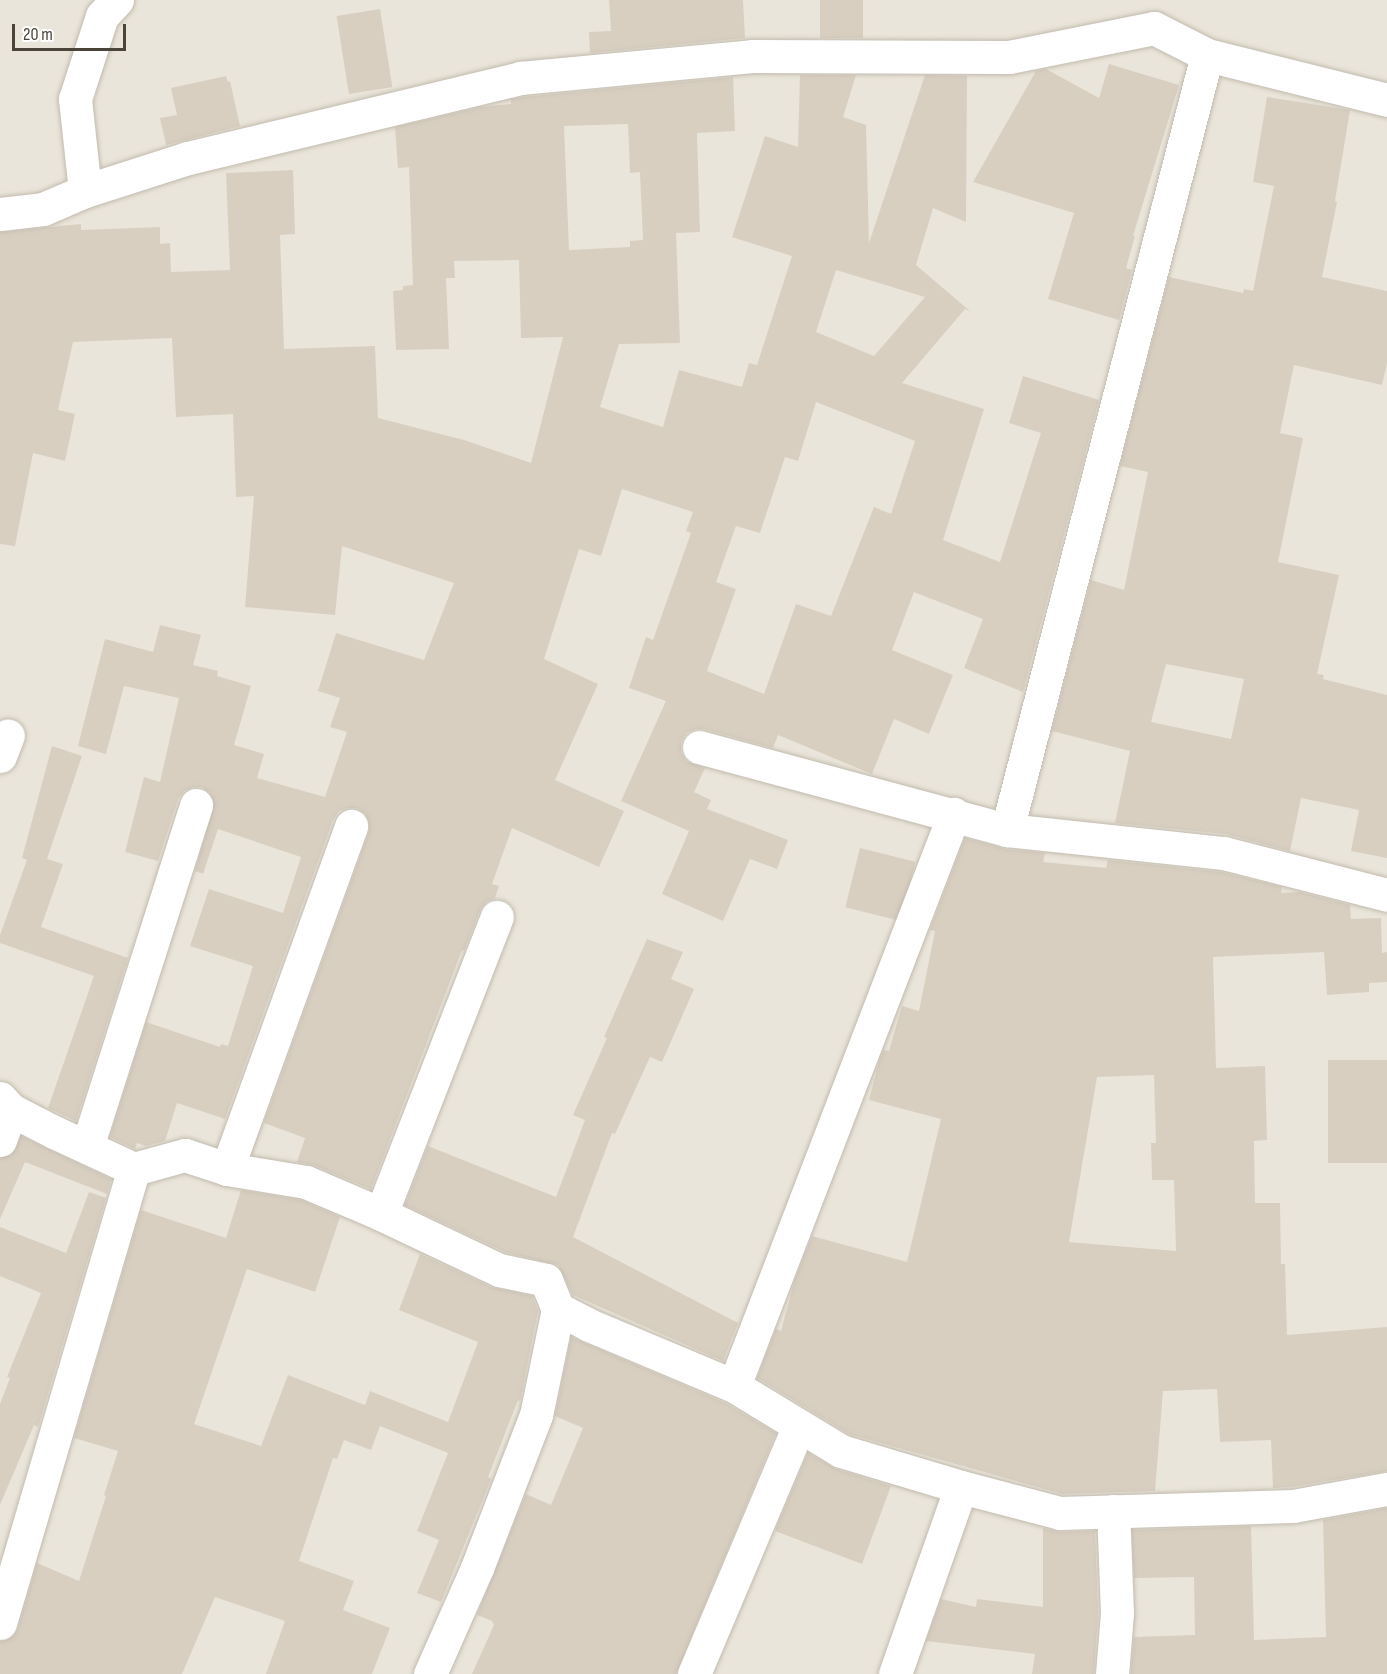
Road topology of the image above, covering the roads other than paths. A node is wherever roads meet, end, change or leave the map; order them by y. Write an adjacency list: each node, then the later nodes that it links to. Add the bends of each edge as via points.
1 (117, 0): 5 (street, via 102,16 75,99)
2 (1156, 14): 3 (street); 5 (street, via 1009,57 752,56 520,78 188,158)
3 (1207, 55): 4 (street); 11 (street)
4 (1387, 100)
5 (85, 191): 6 (street, via 43,209)
6 (0, 214)
7 (699, 747): 9 (street)
8 (196, 805): 16 (street)
9 (954, 814): 11 (street); 21 (street)
10 (351, 826): 18 (street)
11 (1008, 830): 12 (street, via 1224,853)
12 (1387, 895)
13 (497, 917): 19 (street)
14 (6, 1104): 15 (street); 16 (street)
15 (0, 1140)
16 (87, 1147): 17 (street)
17 (134, 1169): 18 (street, via 185,1155); 26 (street)
18 (227, 1169): 19 (street, via 306,1182)
19 (381, 1214): 20 (street, via 499,1270 546,1280)
20 (558, 1309): 21 (street, via 589,1326); 27 (street, via 536,1415 477,1568)
21 (734, 1386): 22 (street)
22 (800, 1426): 23 (street, via 841,1451); 28 (street)
23 (960, 1487): 25 (street, via 1060,1513); 29 (street)
24 (1387, 1489): 25 (street, via 1293,1506)
25 (1113, 1511): 30 (street, via 1117,1612)
26 (0, 1623)
27 (430, 1674)
28 (694, 1674)
29 (895, 1674)
30 (1112, 1674)

